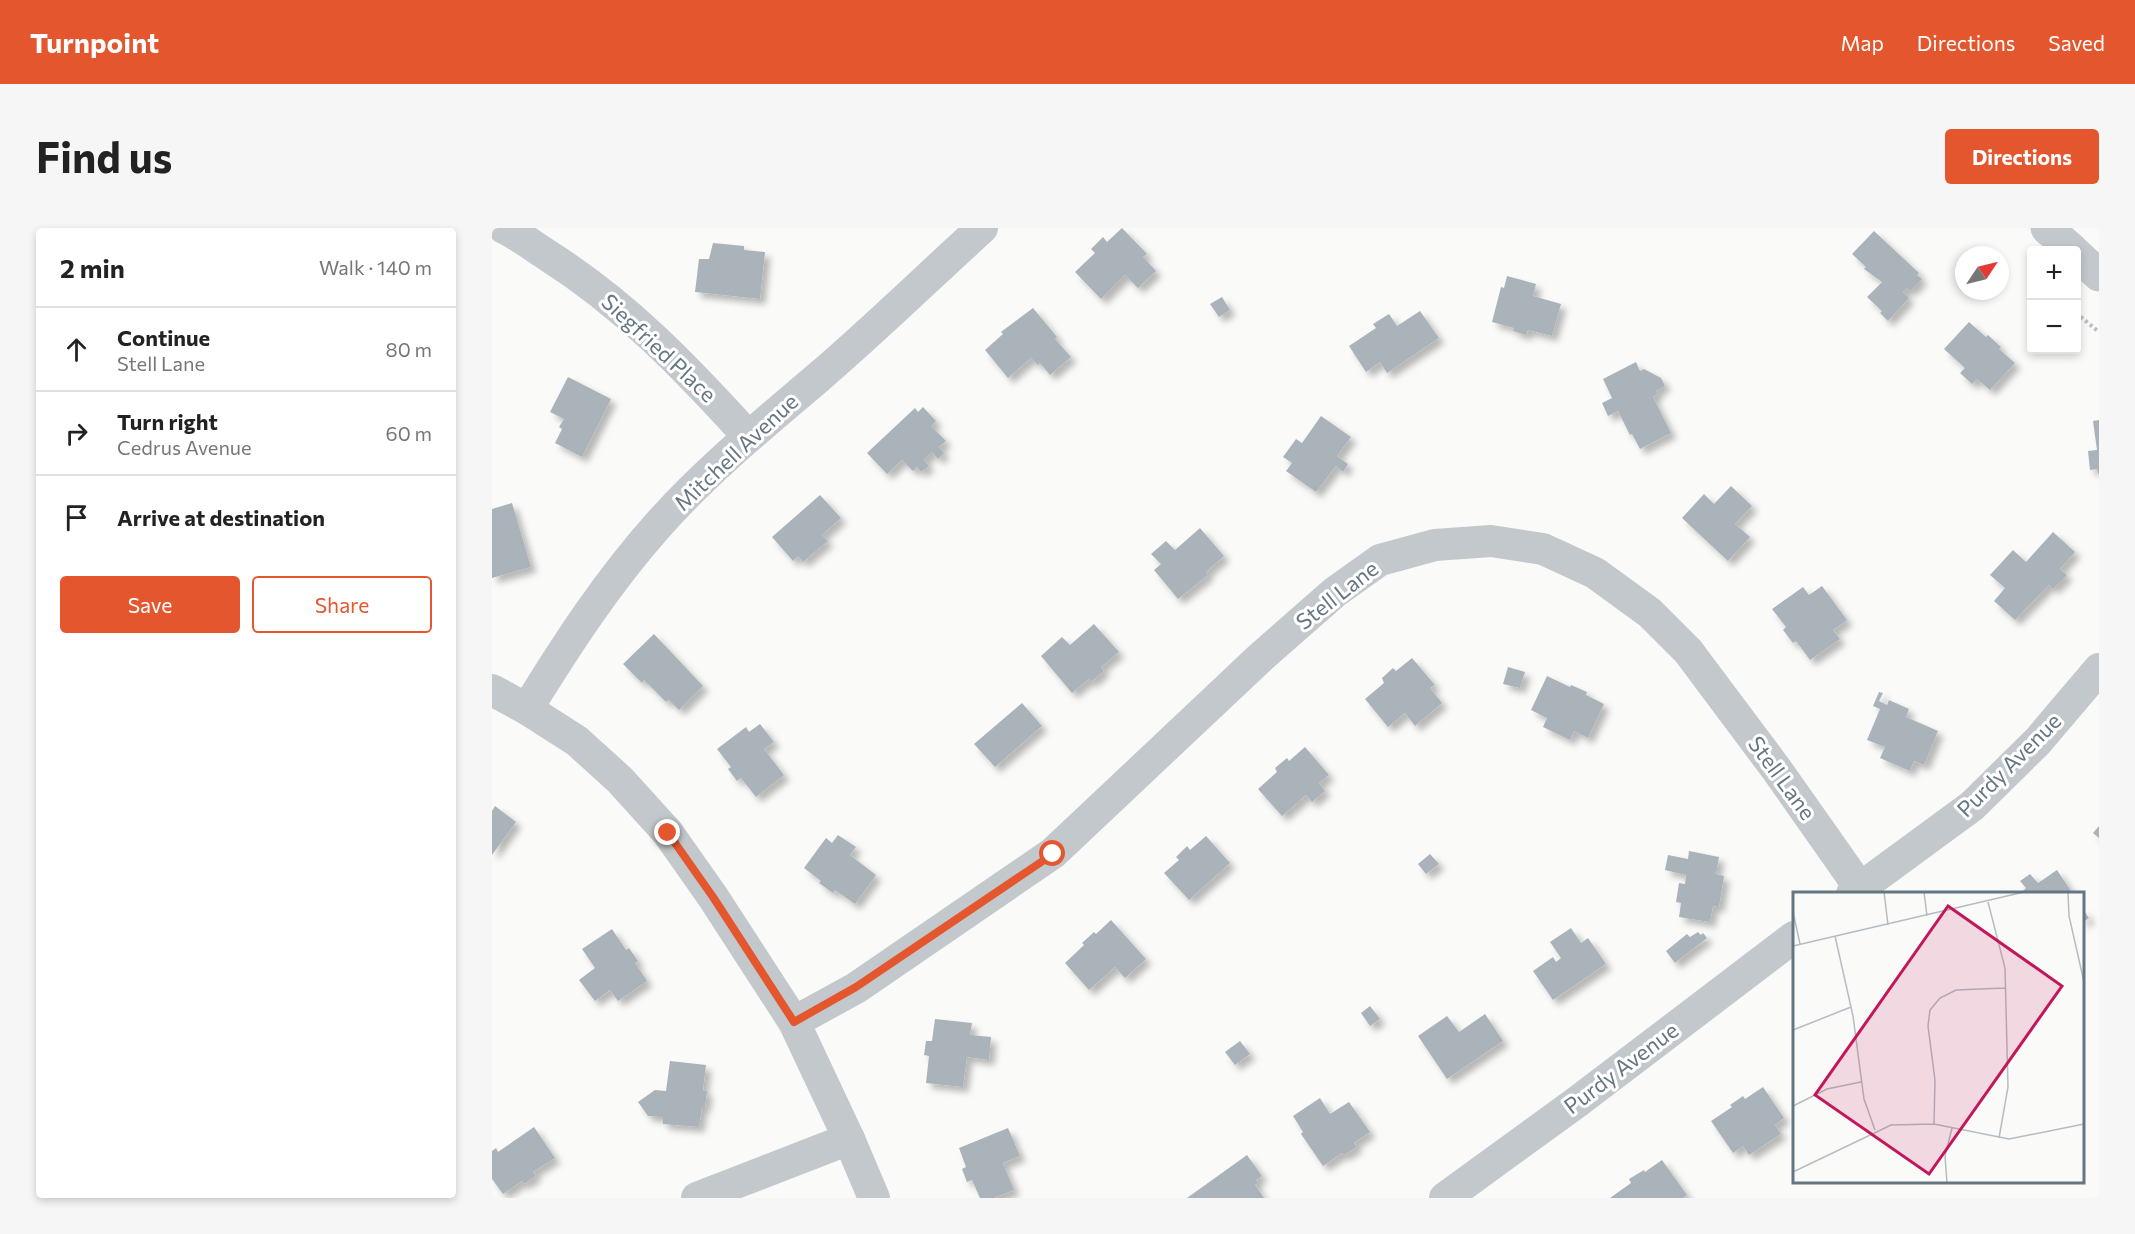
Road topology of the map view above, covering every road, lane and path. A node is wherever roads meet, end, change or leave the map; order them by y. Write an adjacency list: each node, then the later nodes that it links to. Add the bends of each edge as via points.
1 (504, 228): 9 (street, Siegfried Place, via 573,271 634,318)
2 (982, 228): 9 (street, Mitchell Avenue, via 822,375)
3 (2047, 228): 4 (street)
4 (2067, 246)
5 (2081, 259): 6 (street)
6 (2099, 275)
7 (2081, 316): 8 (path)
8 (2099, 332)
9 (748, 436): 12 (street, Mitchell Avenue, via 661,522 612,579)
10 (2099, 669): 13 (street, Purdy Avenue, via 2038,741 1972,806)
11 (492, 690): 12 (street)
12 (527, 709): 15 (street, via 577,741 620,780 668,833)
13 (1856, 891): 15 (street, Stell Lane, via 1777,770 1688,651 1650,613 1595,573 1543,549 1491,541 1435,545 1380,560 1335,592 1053,854 856,987)
14 (1793, 938): 19 (street, Purdy Avenue)
15 (794, 1022): 16 (street)
16 (849, 1139): 17 (street); 18 (street)
17 (697, 1198)
18 (874, 1198)
19 (1445, 1198)

